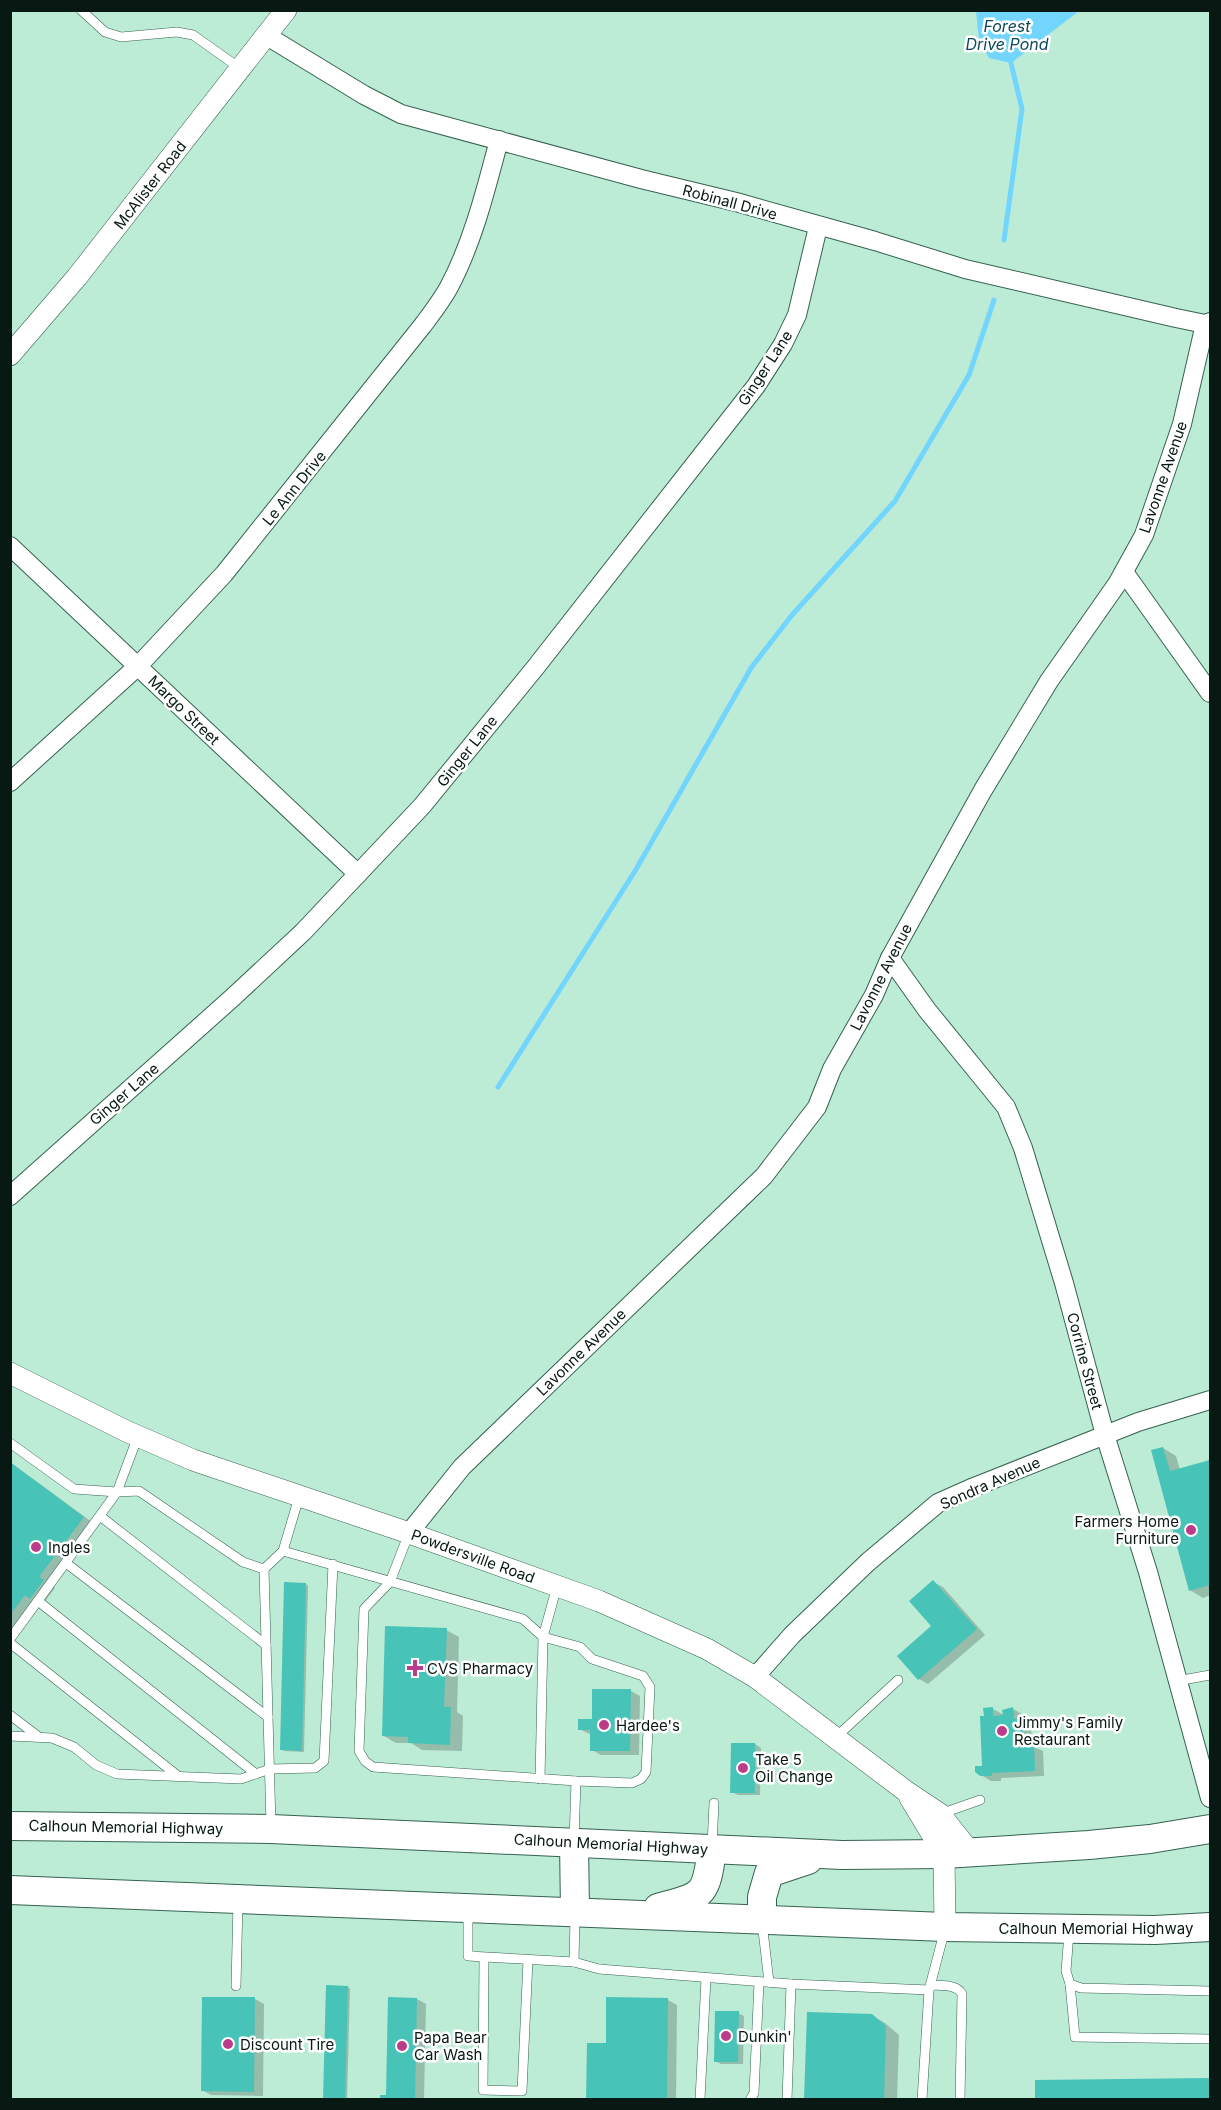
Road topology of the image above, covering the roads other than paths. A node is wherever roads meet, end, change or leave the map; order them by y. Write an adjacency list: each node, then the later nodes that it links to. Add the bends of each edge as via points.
1 (81, 10): 4 (lane, via 105,32 121,37 177,32 193,35)
2 (286, 10): 3 (street, McAlister Road)
3 (267, 36): 4 (street, McAlister Road); 5 (street, Robinall Drive, via 401,114)
4 (241, 69): 8 (street, McAlister Road)
5 (499, 140): 6 (street, Robinall Drive); 11 (street, Le Ann Drive, via 489,180 449,287 423,325 224,574)
6 (818, 226): 7 (street, Robinall Drive, via 965,269); 14 (street, Ginger Lane, via 797,315 756,386 535,668 422,806)
7 (1208, 323): 10 (street, Lavonne Avenue, via 1182,424 1144,535)
8 (10, 356)
9 (10, 546): 11 (street, Margo Street)
10 (1124, 572): 12 (street); 15 (street, Lavonne Avenue, via 1049,681)
11 (138, 666): 13 (street, Le Ann Drive); 14 (street, Margo Street)
12 (1210, 693)
13 (10, 782)
14 (358, 874): 16 (street, Ginger Lane, via 239,992)
15 (890, 958): 19 (street, Corrine Street, via 1006,1107 1027,1159); 25 (street, Lavonne Avenue, via 817,1107 764,1176 462,1467)
16 (10, 1196)
17 (10, 1373): 20 (street, Powdersville Road)
18 (1210, 1400): 19 (street, Sondra Avenue)
19 (1105, 1435): 37 (street, Sondra Avenue, via 938,1503 851,1578); 39 (street, Corrine Street)
20 (138, 1436): 22 (lane); 23 (street, Powdersville Road)
21 (10, 1443): 22 (lane, via 74,1489)
22 (117, 1492): 24 (lane); 29 (lane, via 139,1491 243,1562)
23 (299, 1497): 25 (street, Powdersville Road); 26 (lane)
24 (100, 1516): 27 (lane); 35 (lane)
25 (409, 1533): 30 (lane); 31 (street, Powdersville Road)
26 (283, 1551): 28 (lane); 29 (lane)
27 (66, 1563): 32 (lane); 41 (lane)
28 (333, 1564): 30 (lane); 45 (lane, via 324,1761 315,1768)
29 (264, 1569): 35 (lane)
30 (390, 1582): 33 (lane, via 523,1619); 48 (lane, via 364,1609 359,1751 365,1761 373,1767)
31 (557, 1586): 33 (lane); 37 (street, Powdersville Road, via 707,1649)
32 (38, 1601): 34 (lane); 46 (lane)
33 (543, 1637): 48 (lane); 49 (lane, via 580,1647 592,1659 643,1676 650,1687 646,1772 641,1779 632,1783)
34 (10, 1641): 47 (lane)
35 (266, 1645): 41 (lane)
36 (1210, 1675): 39 (lane)
37 (755, 1677): 44 (street, Powdersville Road)
38 (898, 1680): 44 (lane)
39 (1177, 1681): 51 (street, Corrine Street)
40 (10, 1714): 43 (lane)
41 (268, 1717): 45 (lane)
42 (10, 1736): 43 (lane)
43 (39, 1737): 47 (lane, via 74,1747 96,1765 117,1774)
44 (835, 1738): 50 (street, Powdersville Road)
45 (270, 1769): 46 (lane); 56 (lane)
46 (256, 1774): 47 (lane, via 241,1779)
47 (178, 1776)
48 (540, 1779): 49 (lane)
49 (576, 1781): 58 (lane)
50 (907, 1792): 54 (street, Powdersville Road); 60 (street, Powdersville Road)
51 (1210, 1798)
52 (980, 1800): 54 (lane)
53 (714, 1803): 59 (lane)
54 (940, 1814): 60 (street, Powdersville Road)
55 (10, 1826): 56 (highway, Calhoun Memorial Highway)
56 (272, 1829): 58 (highway, Calhoun Memorial Highway)
57 (1210, 1829): 60 (highway, Calhoun Memorial Highway, via 1089,1845)
58 (574, 1842): 59 (highway, Calhoun Memorial Highway); 65 (highway)
59 (712, 1849): 61 (highway, Calhoun Memorial Highway); 66 (highway, via 703,1891 694,1898)
60 (958, 1853): 61 (highway, Calhoun Memorial Highway); 68 (street)
61 (822, 1854): 67 (highway, via 769,1873 762,1897)
62 (10, 1890): 63 (highway, Calhoun Memorial Highway)
63 (238, 1898): 64 (highway, Calhoun Memorial Highway); 78 (lane)
64 (468, 1907): 65 (highway, Calhoun Memorial Highway); 71 (lane, via 468,1956)
65 (575, 1912): 66 (highway, Calhoun Memorial Highway); 73 (lane)
66 (633, 1915): 67 (highway, Calhoun Memorial Highway)
67 (762, 1919): 68 (highway, Calhoun Memorial Highway); 75 (lane)
68 (945, 1927): 70 (highway, Calhoun Memorial Highway); 79 (lane)
69 (1210, 1927): 70 (highway, Calhoun Memorial Highway)
70 (1069, 1928): 77 (lane, via 1066,1971)
71 (484, 1958): 72 (lane); 72 (lane, via 483,2090 522,2091)
72 (528, 1960): 73 (lane)
73 (574, 1962): 74 (lane, via 599,1969)
74 (706, 1978): 75 (lane); 82 (lane)
75 (764, 1982): 76 (lane); 83 (lane, via 754,2093)
76 (790, 1984): 79 (lane); 84 (lane)
77 (1070, 1984): 80 (lane, via 1081,1988); 81 (lane, via 1075,2037)
78 (236, 1986)
79 (930, 1987): 85 (lane); 86 (lane, via 955,1987 962,1994)
80 (1210, 1991)
81 (1210, 2039)
82 (700, 2100)
83 (750, 2100)
84 (787, 2100)
85 (922, 2100)
86 (960, 2100)

